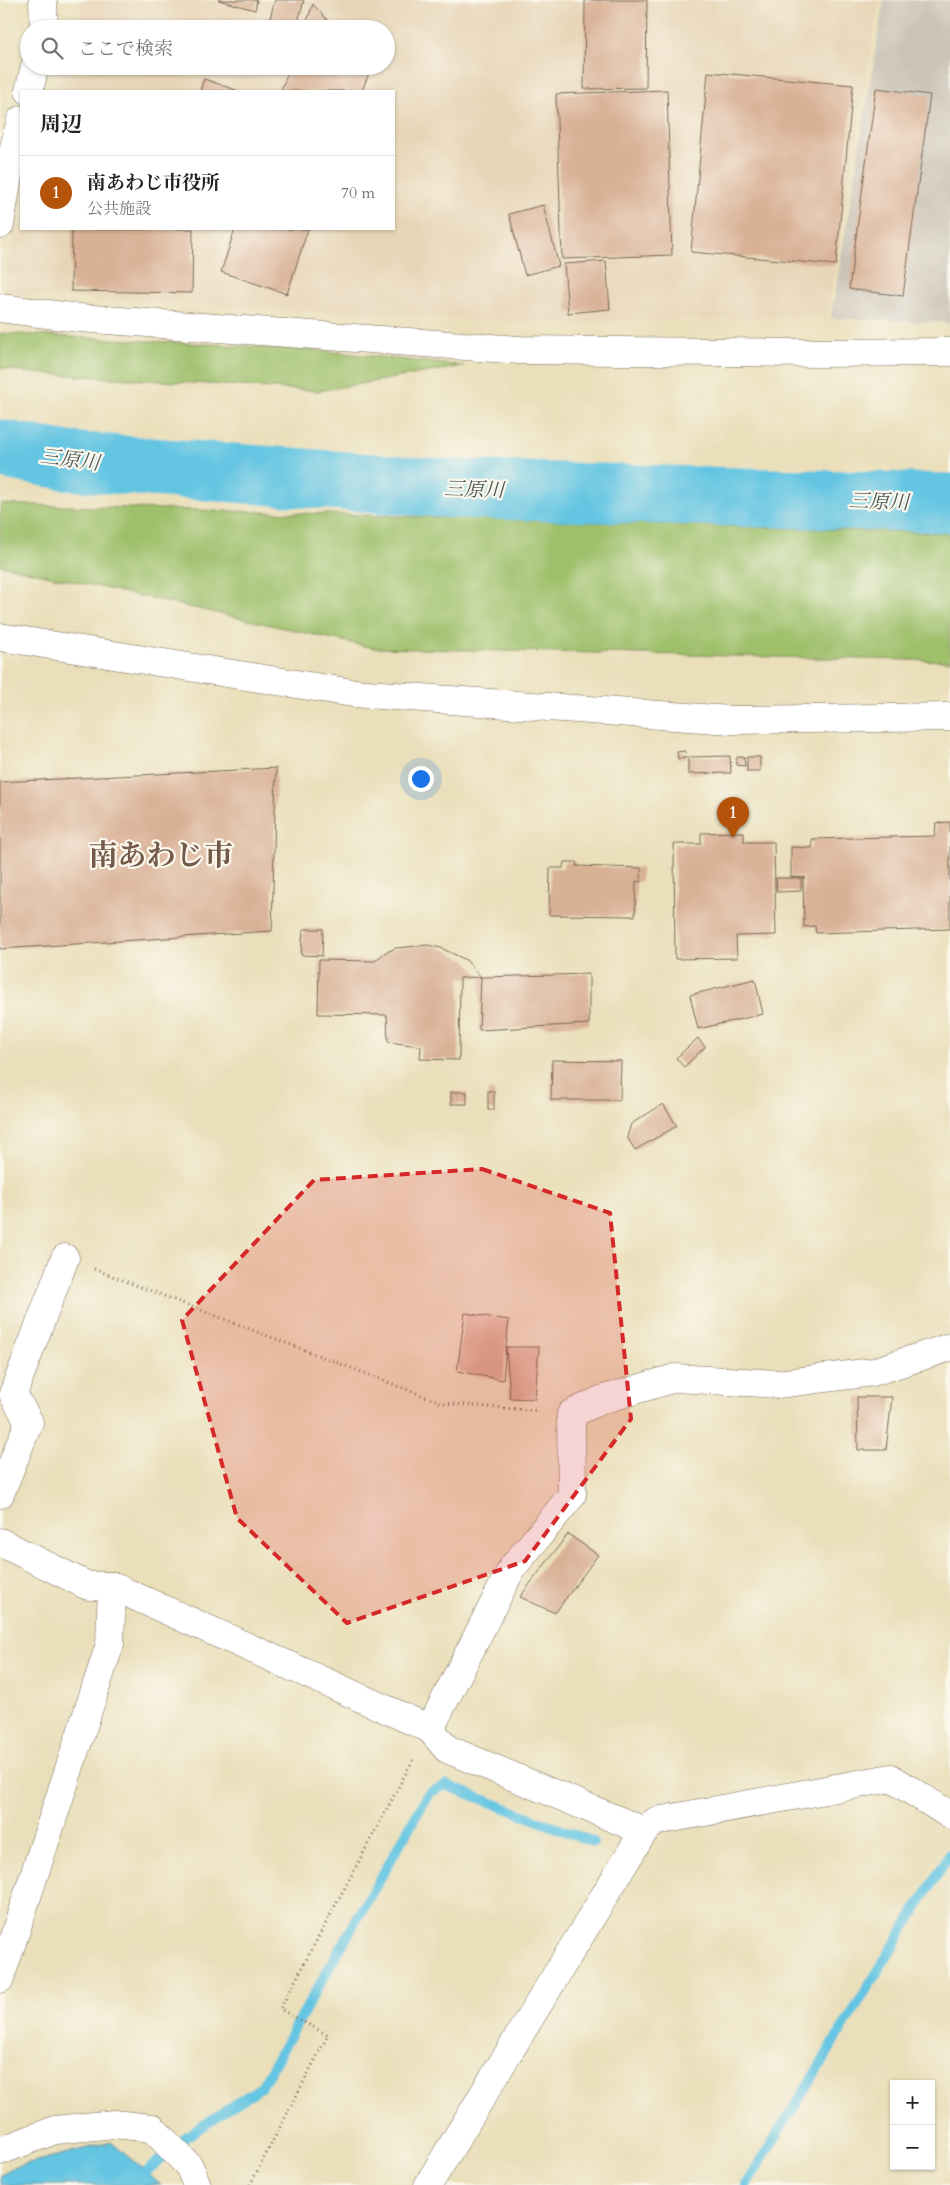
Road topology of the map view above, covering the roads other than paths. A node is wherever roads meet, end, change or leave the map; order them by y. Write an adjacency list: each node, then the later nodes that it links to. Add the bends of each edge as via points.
1 (43, 0): 2 (street)
2 (44, 20)
3 (33, 75): 4 (street)
4 (29, 90)
5 (20, 124): 6 (street)
6 (0, 226)
7 (0, 308): 8 (street, via 78,318 520,350)
8 (950, 352)
9 (0, 637): 10 (street, via 353,693 730,720)
10 (950, 717)
11 (65, 1258): 13 (street)
12 (950, 1347): 17 (street, via 873,1372 778,1384 675,1378 601,1400 571,1414 572,1495 512,1568)
13 (6, 1393): 14 (street, via 29,1422)
14 (0, 1494)
15 (0, 1542): 16 (street, via 88,1586)
16 (112, 1586): 17 (street); 20 (street, via 110,1644)
17 (430, 1729): 19 (street, via 447,1749)
18 (950, 1815): 19 (street, via 891,1778 656,1821)
19 (644, 1831): 23 (street)
20 (0, 1979)
21 (0, 2151): 22 (street, via 55,2130 114,2124 152,2128 189,2166)
22 (197, 2185)
23 (428, 2185)

